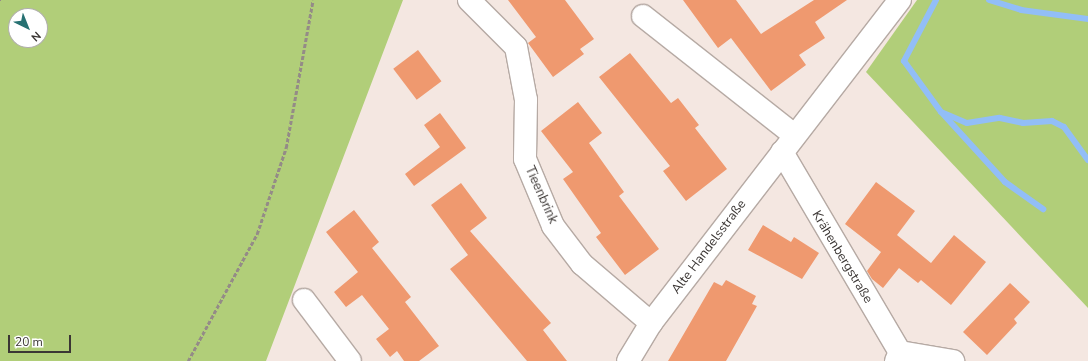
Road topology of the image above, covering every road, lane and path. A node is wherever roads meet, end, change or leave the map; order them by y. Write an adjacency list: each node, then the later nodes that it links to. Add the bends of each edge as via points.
1 (313, 0): 10 (path, via 286,148 257,234)
2 (469, 0): 8 (street, Tieenbrink, via 516,47 526,100 524,159 554,226 582,264)
3 (900, 0): 5 (street, Alte Handelsstraße)
4 (643, 16): 5 (street)
5 (794, 135): 6 (street, Alte Handelsstraße)
6 (782, 152): 8 (street, Alte Handelsstraße); 9 (street, Krähenbergstraße)
7 (304, 300): 11 (street)
8 (651, 323): 12 (street, Alte Handelsstraße)
9 (898, 356): 13 (street)
10 (188, 361)
11 (350, 361)
12 (628, 361)
13 (953, 361)

